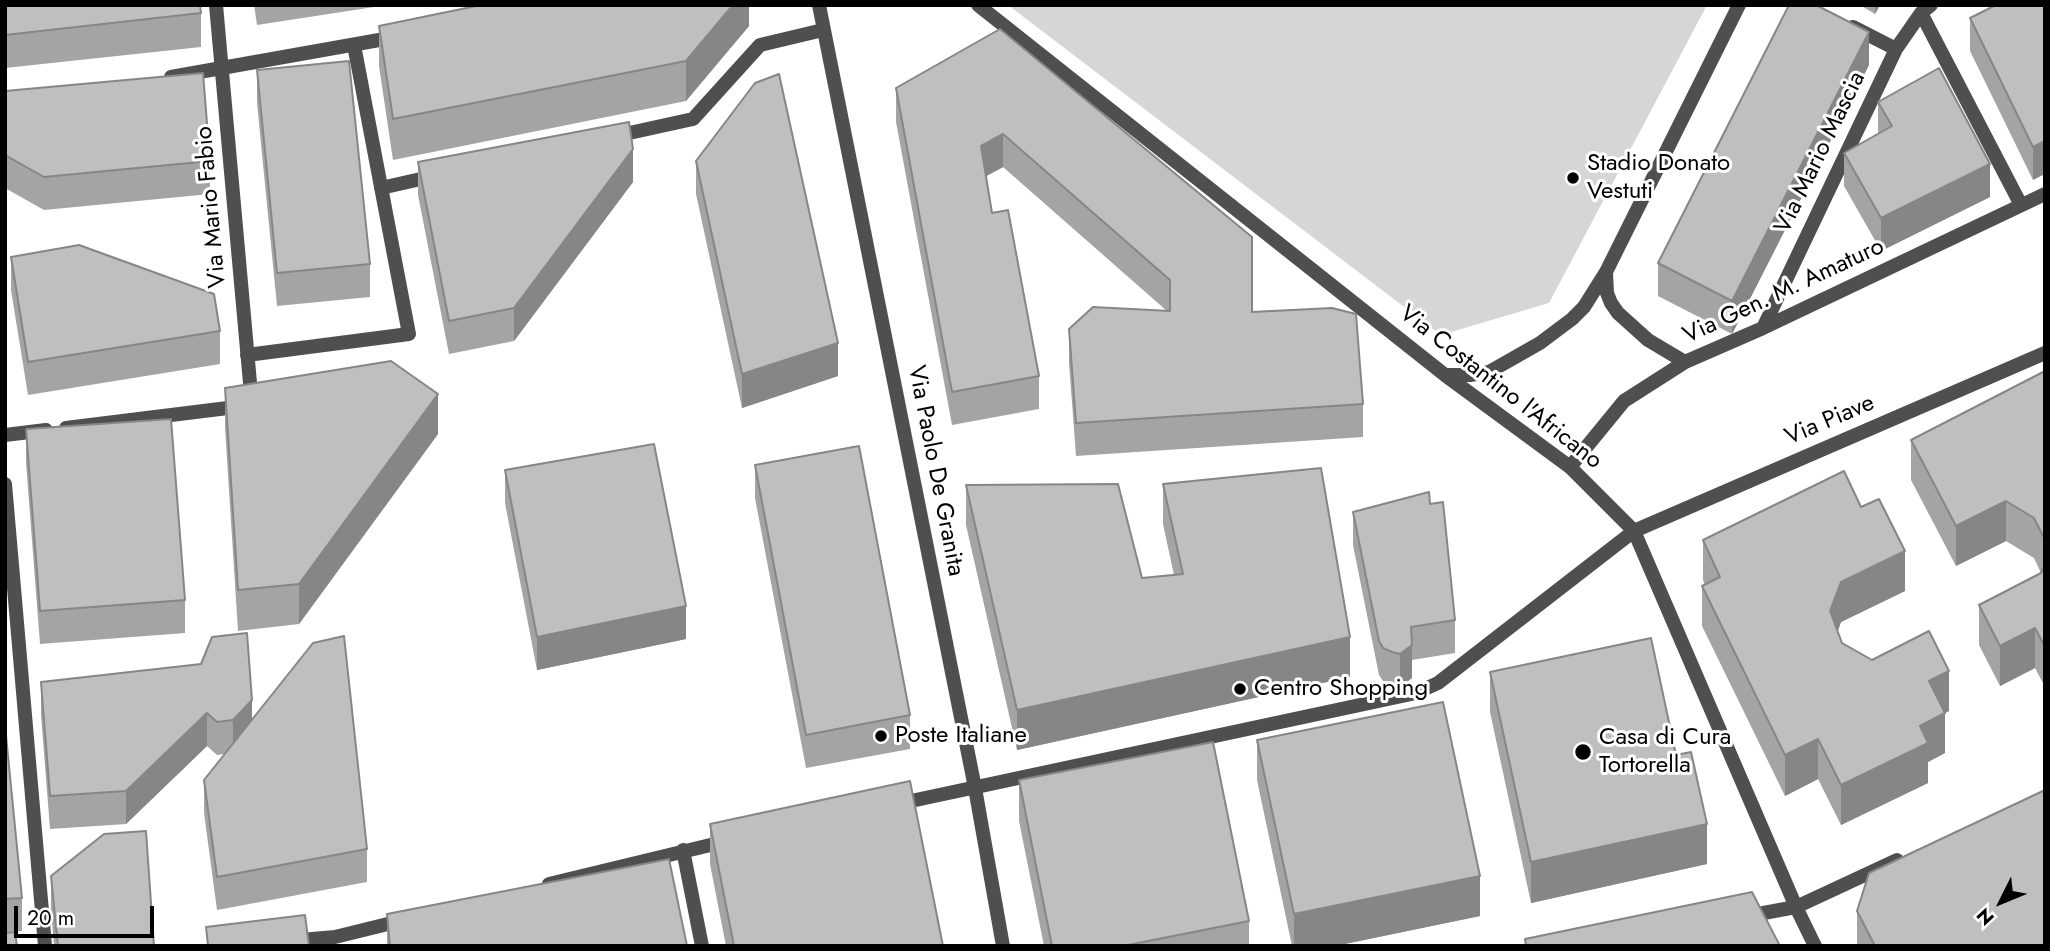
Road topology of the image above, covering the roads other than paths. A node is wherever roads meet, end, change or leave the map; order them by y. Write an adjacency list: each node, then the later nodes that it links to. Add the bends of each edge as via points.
1 (216, 5): 11 (street, Via Mario Fabio)
2 (819, 5): 7 (street, Via Paolo De Granita)
3 (978, 5): 23 (street, Via Costantino l'Africano)
4 (1739, 5): 18 (street)
5 (1926, 9): 10 (street, Via Mario Mascia); 17 (street)
6 (1836, 18): 10 (street)
7 (823, 30): 13 (street, via 760,45 693,119); 28 (street, Via Paolo De Granita)
8 (408, 35): 9 (street)
9 (354, 45): 11 (street); 15 (street)
10 (1896, 49): 19 (street, Via Mario Mascia)
11 (223, 69): 12 (street); 21 (street, Via Mario Fabio)
12 (155, 79)
13 (598, 140)
14 (449, 173): 15 (street)
15 (381, 188): 21 (street, via 409,334)
16 (2045, 194): 17 (street, Via Gen. M. Amaturo)
17 (2021, 205): 19 (street, Via Gen. M. Amaturo)
18 (1606, 272): 22 (street, via 1607,292 1618,313 1648,340); 23 (street, via 1578,313 1540,343 1489,372)
19 (1763, 328): 22 (street, Via Gen. M. Amaturo)
20 (2045, 354): 27 (street, Via Piave)
21 (247, 355): 24 (street, Via Mario Fabio, via 252,404)
22 (1685, 362): 25 (street, Via Gen. M. Amaturo, via 1624,401)
23 (1446, 375): 25 (street, Via Costantino l'Africano)
24 (5, 435)
25 (1570, 467): 27 (street, Via Costantino l'Africano)
26 (5, 484): 38 (street)
27 (1634, 531): 28 (street, Via Piave, via 1438,683 1416,693); 34 (street, Via Costantino l'Africano)
28 (975, 788): 29 (street, Via Piave); 40 (street, Via Paolo De Granita)
29 (882, 808)
30 (736, 839): 31 (street)
31 (683, 850): 33 (street); 39 (street)
32 (1908, 855): 34 (street)
33 (536, 887)
34 (1796, 907): 36 (street); 41 (street, Via Costantino l'Africano)
35 (415, 917): 37 (street, via 335,936)
36 (1730, 919)
37 (271, 942)
38 (45, 946)
39 (702, 946)
40 (1003, 946)
41 (1815, 946)

